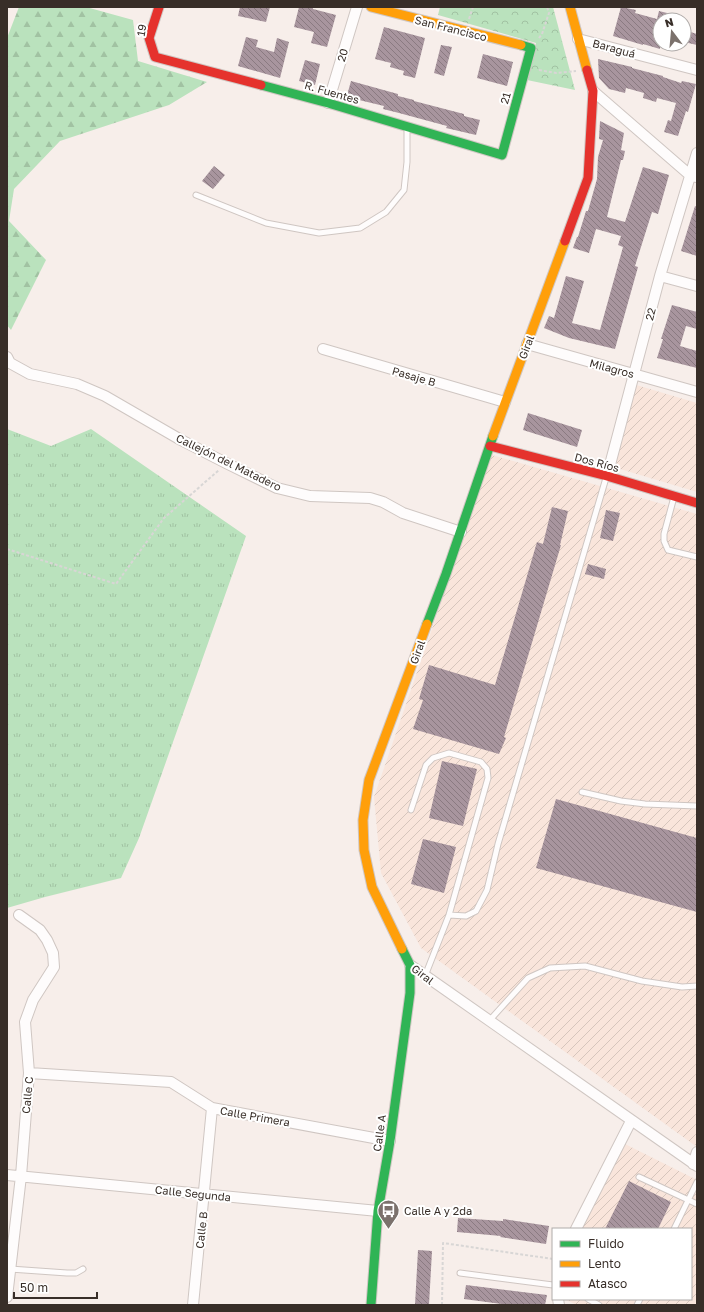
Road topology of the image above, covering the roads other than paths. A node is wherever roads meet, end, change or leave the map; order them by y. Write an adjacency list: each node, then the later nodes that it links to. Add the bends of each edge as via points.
1 (159, 7): 7 (street, 19, via 149,38)
2 (357, 7): 10 (street, 20)
3 (370, 7): 6 (street, San Francisco)
4 (570, 7): 5 (street, Giral)
5 (578, 39): 8 (street, Baraguá); 9 (street, Giral)
6 (531, 48): 13 (street, 21)
7 (155, 56): 10 (street, R. Fuentes)
8 (697, 70)
9 (593, 91): 14 (street); 18 (street, Giral, via 588,178)
10 (328, 103): 11 (street, R. Fuentes)
11 (407, 127): 13 (street, R. Fuentes); 15 (lane, via 404,190 386,212 360,228 319,233 266,223)
12 (697, 154): 14 (street, 22)
13 (502, 155)
14 (694, 177): 16 (street, 22)
15 (196, 195)
16 (660, 276): 17 (street); 21 (street, 22)
17 (697, 286)
18 (527, 344): 21 (street, Milagros); 23 (street, Giral)
19 (323, 349): 23 (street, Pasaje B)
20 (8, 361): 28 (street, Callejón del Matadero, via 30,374 77,384 105,396 226,464 277,488 310,496 370,498 403,513)
21 (634, 374): 22 (street, Milagros); 25 (street, 22)
22 (697, 392)
23 (504, 402): 24 (street, Giral)
24 (490, 446): 25 (street, Dos Ríos); 28 (street, Giral)
25 (607, 476): 26 (street, Dos Ríos); 34 (lane, via 498,844 487,890 476,911 466,916)
26 (674, 496): 27 (street, Dos Ríos); 29 (lane, via 664,541 668,550)
27 (697, 503)
28 (461, 532): 35 (street, Giral, via 369,780 363,820 364,850 372,887)
29 (697, 557)
30 (582, 792): 31 (lane, via 621,801)
31 (697, 806)
32 (411, 810): 34 (lane, via 426,765 433,758 449,753 481,762 486,769 488,778)
33 (19, 915): 39 (street, Calle C, via 40,930 48,940 53,953 54,967 33,1000 26,1022)
34 (449, 915): 36 (lane)
35 (410, 965): 36 (street, Giral); 42 (street, Calle A, via 410,993)
36 (425, 976): 38 (street, Giral)
37 (697, 986): 38 (lane, via 682,987 642,981 585,966 550,968 528,978)
38 (488, 1022): 41 (street, Giral)
39 (29, 1073): 40 (street, Calle Primera, via 171,1082); 46 (street, Calle C)
40 (212, 1108): 42 (street, Calle Primera); 49 (street, Calle B)
41 (632, 1121): 44 (street, Giral); 53 (street)
42 (390, 1141): 52 (street, Calle A)
43 (697, 1152): 44 (street)
44 (695, 1165)
45 (7, 1175): 46 (street, Calle Segunda)
46 (20, 1176): 49 (street, Calle Segunda); 55 (street, Calle C)
47 (639, 1177): 50 (lane)
48 (697, 1182): 50 (lane)
49 (204, 1195): 52 (street, Calle Segunda); 61 (street, Calle B)
50 (688, 1200): 51 (lane); 54 (lane)
51 (697, 1204)
52 (378, 1211): 62 (street, Calle A)
53 (577, 1228)
54 (674, 1228)
55 (10, 1269): 56 (lane, via 67,1273 76,1273); 59 (street, Calle C)
56 (83, 1269)
57 (460, 1273): 58 (lane)
58 (552, 1285)
59 (7, 1297)
60 (590, 1300): 63 (lane)
61 (193, 1305)
62 (371, 1305)
63 (599, 1305)

